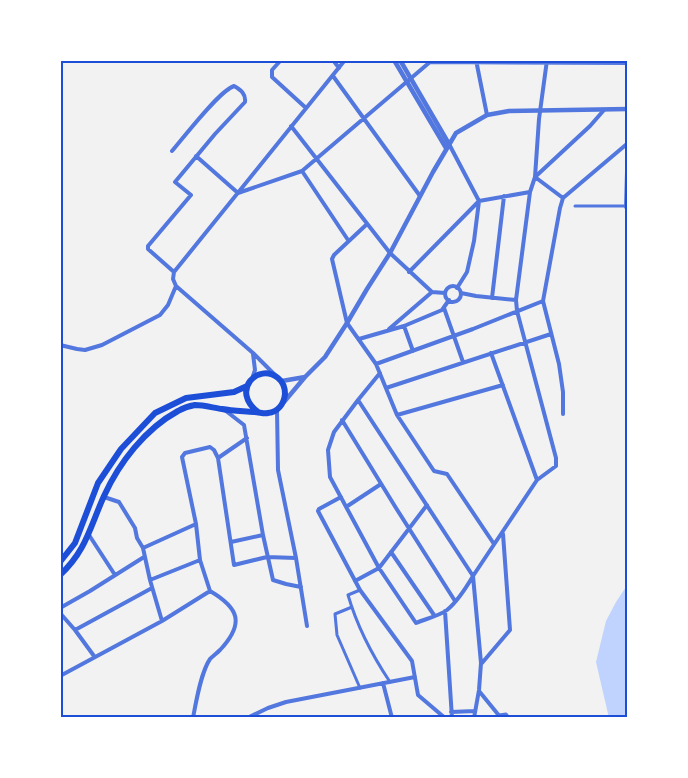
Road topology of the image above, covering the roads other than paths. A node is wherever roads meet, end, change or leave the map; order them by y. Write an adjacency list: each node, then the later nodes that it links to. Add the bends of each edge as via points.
1 (281, 60): 12 (street, via 272,70 272,77)
2 (333, 60): 9 (street)
3 (345, 60): 9 (street)
4 (394, 60): 11 (street)
5 (400, 60): 11 (street)
6 (476, 61): 7 (street); 11 (street, via 430,62); 16 (street)
7 (546, 61): 8 (street); 15 (street)
8 (628, 63)
9 (339, 68): 10 (street)
10 (333, 76): 12 (street); 17 (street)
11 (409, 79): 17 (street); 21 (street)
12 (306, 108): 18 (street)
13 (628, 109): 14 (street)
14 (604, 110): 15 (street); 26 (street)
15 (540, 111): 16 (street); 26 (street)
16 (487, 115): 21 (street, via 456,133)
17 (364, 118): 24 (street); 30 (street)
18 (291, 126): 24 (street); 28 (street)
19 (628, 136): 20 (street)
20 (628, 143): 31 (street); 34 (street)
21 (448, 146): 30 (street); 32 (street)
22 (172, 151): 23 (street, via 220,96 229,88 238,88 246,97 245,102)
23 (196, 156): 28 (street); 38 (street, via 175,182 191,195 148,246)
24 (317, 159): 25 (street); 35 (street)
25 (302, 171): 28 (street); 36 (street)
26 (535, 177): 27 (street); 31 (street)
27 (530, 192): 29 (street); 47 (street)
28 (238, 193): 38 (street)
29 (504, 196): 32 (street); 45 (street)
30 (421, 197): 37 (street)
31 (562, 198): 48 (street)
32 (479, 201): 39 (street); 41 (street, via 467,272)
33 (575, 207): 34 (street)
34 (627, 207)
35 (366, 225): 36 (street); 37 (street)
36 (348, 240): 51 (street, via 332,259)
37 (390, 253): 39 (street); 51 (street)
38 (174, 272): 40 (street)
39 (409, 272): 42 (street)
40 (176, 286): 58 (street, via 160,315 102,345 77,350); 61 (street)
41 (457, 288): 43 (street, via 449,287); 44 (street)
42 (432, 292): 43 (street); 53 (street)
43 (445, 293): 46 (street)
44 (461, 293): 45 (street); 46 (street, via 456,301)
45 (492, 298): 47 (street)
46 (449, 300): 49 (street)
47 (516, 300): 50 (street)
48 (543, 301): 50 (street); 54 (street)
49 (444, 308): 52 (street); 55 (street)
50 (517, 311): 55 (street); 57 (street)
51 (348, 323): 56 (street); 65 (street, via 325,357)
52 (404, 326): 53 (street); 59 (street)
53 (389, 330): 56 (street)
54 (551, 334): 57 (street); 76 (street, via 559,364)
55 (454, 336): 59 (street); 62 (street)
56 (359, 339): 63 (street)
57 (525, 343): 60 (street); 81 (street, via 557,463)
58 (60, 345)
59 (413, 351): 63 (street)
60 (491, 353): 62 (street); 68 (street)
61 (253, 354): 66 (street); 67 (street)
62 (463, 362): 70 (street)
63 (376, 364): 64 (street)
64 (380, 373): 70 (street); 71 (street)
65 (305, 377): 67 (street); 72 (street)
66 (253, 378): 67 (main road, via 269,374); 69 (main road)
67 (279, 379): 72 (main road, via 285,391)
68 (503, 385): 77 (street); 81 (street)
69 (247, 386): 75 (main road, via 250,406); 100 (main road, via 234,392 186,398 155,413 121,449 98,483 75,543)
70 (386, 388): 77 (street)
71 (358, 400): 78 (street); 85 (street)
72 (284, 402): 74 (main road)
73 (224, 410): 75 (main road); 79 (street, via 244,425); 83 (main road, via 197,405 168,416 122,463)
74 (277, 410): 75 (main road); 98 (street, via 278,470)
75 (258, 412)
76 (563, 414)
77 (397, 415): 93 (street, via 434,471 447,474)
78 (342, 420): 82 (street); 84 (street, via 328,450 330,477)
79 (247, 438): 80 (street); 91 (street)
80 (218, 458): 87 (street, via 210,447 182,457); 92 (street)
81 (537, 480): 89 (street)
82 (381, 484): 86 (street); 88 (street)
83 (104, 497): 90 (main road); 94 (street, via 119,502)
84 (341, 497): 86 (street); 106 (street, via 318,511)
85 (427, 505): 88 (street); 104 (street)
86 (346, 507): 101 (street)
87 (196, 524): 94 (street); 99 (street)
88 (409, 529): 95 (street); 111 (street)
89 (503, 532): 93 (street); 121 (street, via 510,630)
90 (89, 535): 102 (main road, via 78,556); 103 (street)
91 (263, 535): 92 (street); 97 (street)
92 (231, 542): 97 (street, via 234,565)
93 (494, 544): 104 (street)
94 (143, 548): 96 (street)
95 (391, 552): 101 (street); 116 (street)
96 (144, 557): 103 (street); 105 (street)
97 (267, 558): 98 (street); 107 (street, via 273,580)
98 (296, 558): 107 (street)
99 (200, 560): 105 (street); 110 (street)
100 (60, 562)
101 (379, 568): 106 (street); 116 (street, via 416,622)
102 (60, 575)
103 (115, 575): 113 (street)
104 (473, 576): 111 (street); 121 (street)
105 (150, 580): 108 (street)
106 (355, 581): 109 (street)
107 (301, 587): 118 (street)
108 (152, 588): 117 (street); 119 (street)
109 (360, 590): 112 (street, via 348,595); 123 (street, via 412,661)
110 (210, 591): 117 (street); 131 (street, via 234,611 236,623 232,634 210,659)
111 (455, 601): 114 (street)
112 (352, 607): 124 (street); 126 (street, via 335,614 337,635)
113 (60, 608)
114 (445, 611): 116 (street); 129 (street)
115 (60, 613): 119 (street)
116 (434, 615)
117 (162, 621): 120 (street)
118 (307, 626)
119 (75, 630): 120 (street)
120 (94, 656): 122 (street)
121 (482, 663): 127 (street)
122 (60, 676)
123 (415, 677): 124 (street); 134 (street, via 418,695)
124 (390, 682): 125 (street)
125 (383, 683): 126 (street); 133 (street)
126 (360, 688): 132 (street, via 286,702)
127 (479, 690): 128 (street); 130 (street)
128 (475, 711): 129 (street); 136 (street)
129 (451, 712): 135 (street)
130 (500, 717): 137 (street, via 506,714)
131 (193, 718)
132 (247, 718)
133 (392, 718)
134 (445, 718)
135 (452, 718)
136 (474, 718)
137 (509, 718)

